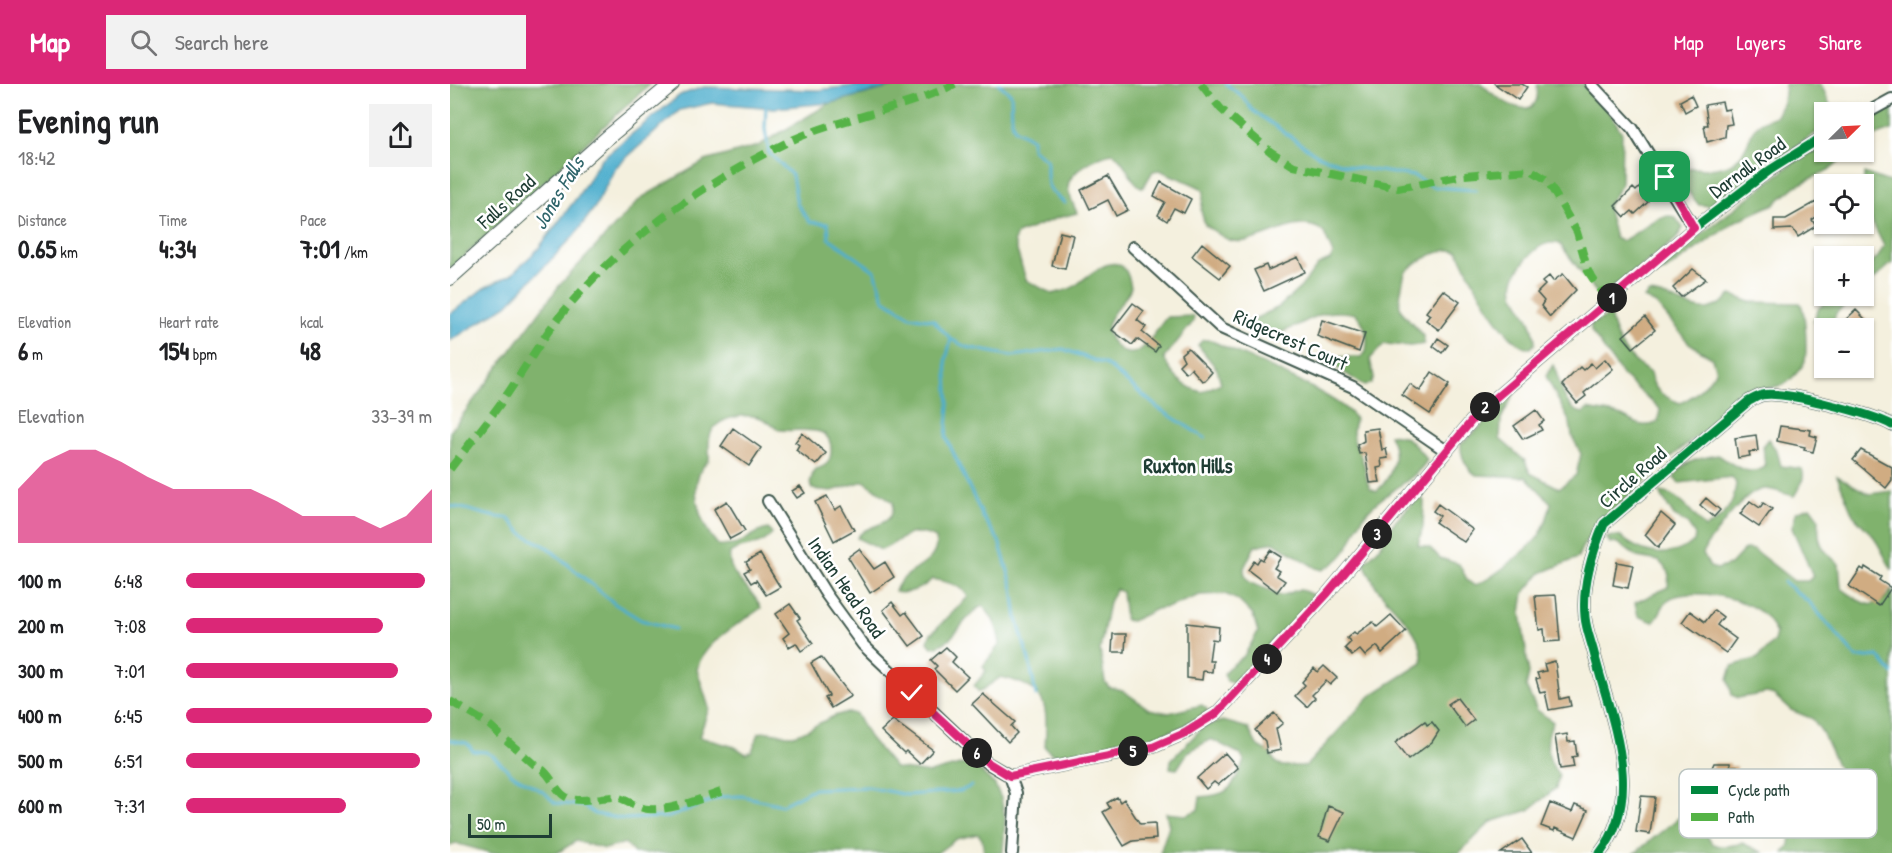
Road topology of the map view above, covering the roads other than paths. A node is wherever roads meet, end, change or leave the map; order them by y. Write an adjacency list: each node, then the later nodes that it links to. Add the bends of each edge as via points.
1 (672, 84): 8 (main road, Falls Road)
2 (1591, 84): 6 (street, via 1633,129)
3 (1892, 99): 4 (street)
4 (1874, 109)
5 (1814, 142): 6 (street, Darnall Road, via 1770,170)
6 (1694, 228): 10 (street, Darnall Road, via 1479,412)
7 (1133, 247): 10 (street, Ridgecrest Court, via 1221,328 1353,387)
8 (450, 278)
9 (1892, 425): 14 (street, Circle Road, via 1837,406 1762,395 1749,401 1604,524 1588,572 1585,618 1624,789 1620,816)
10 (1445, 450): 12 (street, Darnall Road, via 1328,593 1217,713 1153,747)
11 (768, 501): 12 (street, Indian Head Road, via 863,645 987,762)
12 (1010, 776): 13 (street, via 1016,793)
13 (1012, 853)
14 (1600, 853)

